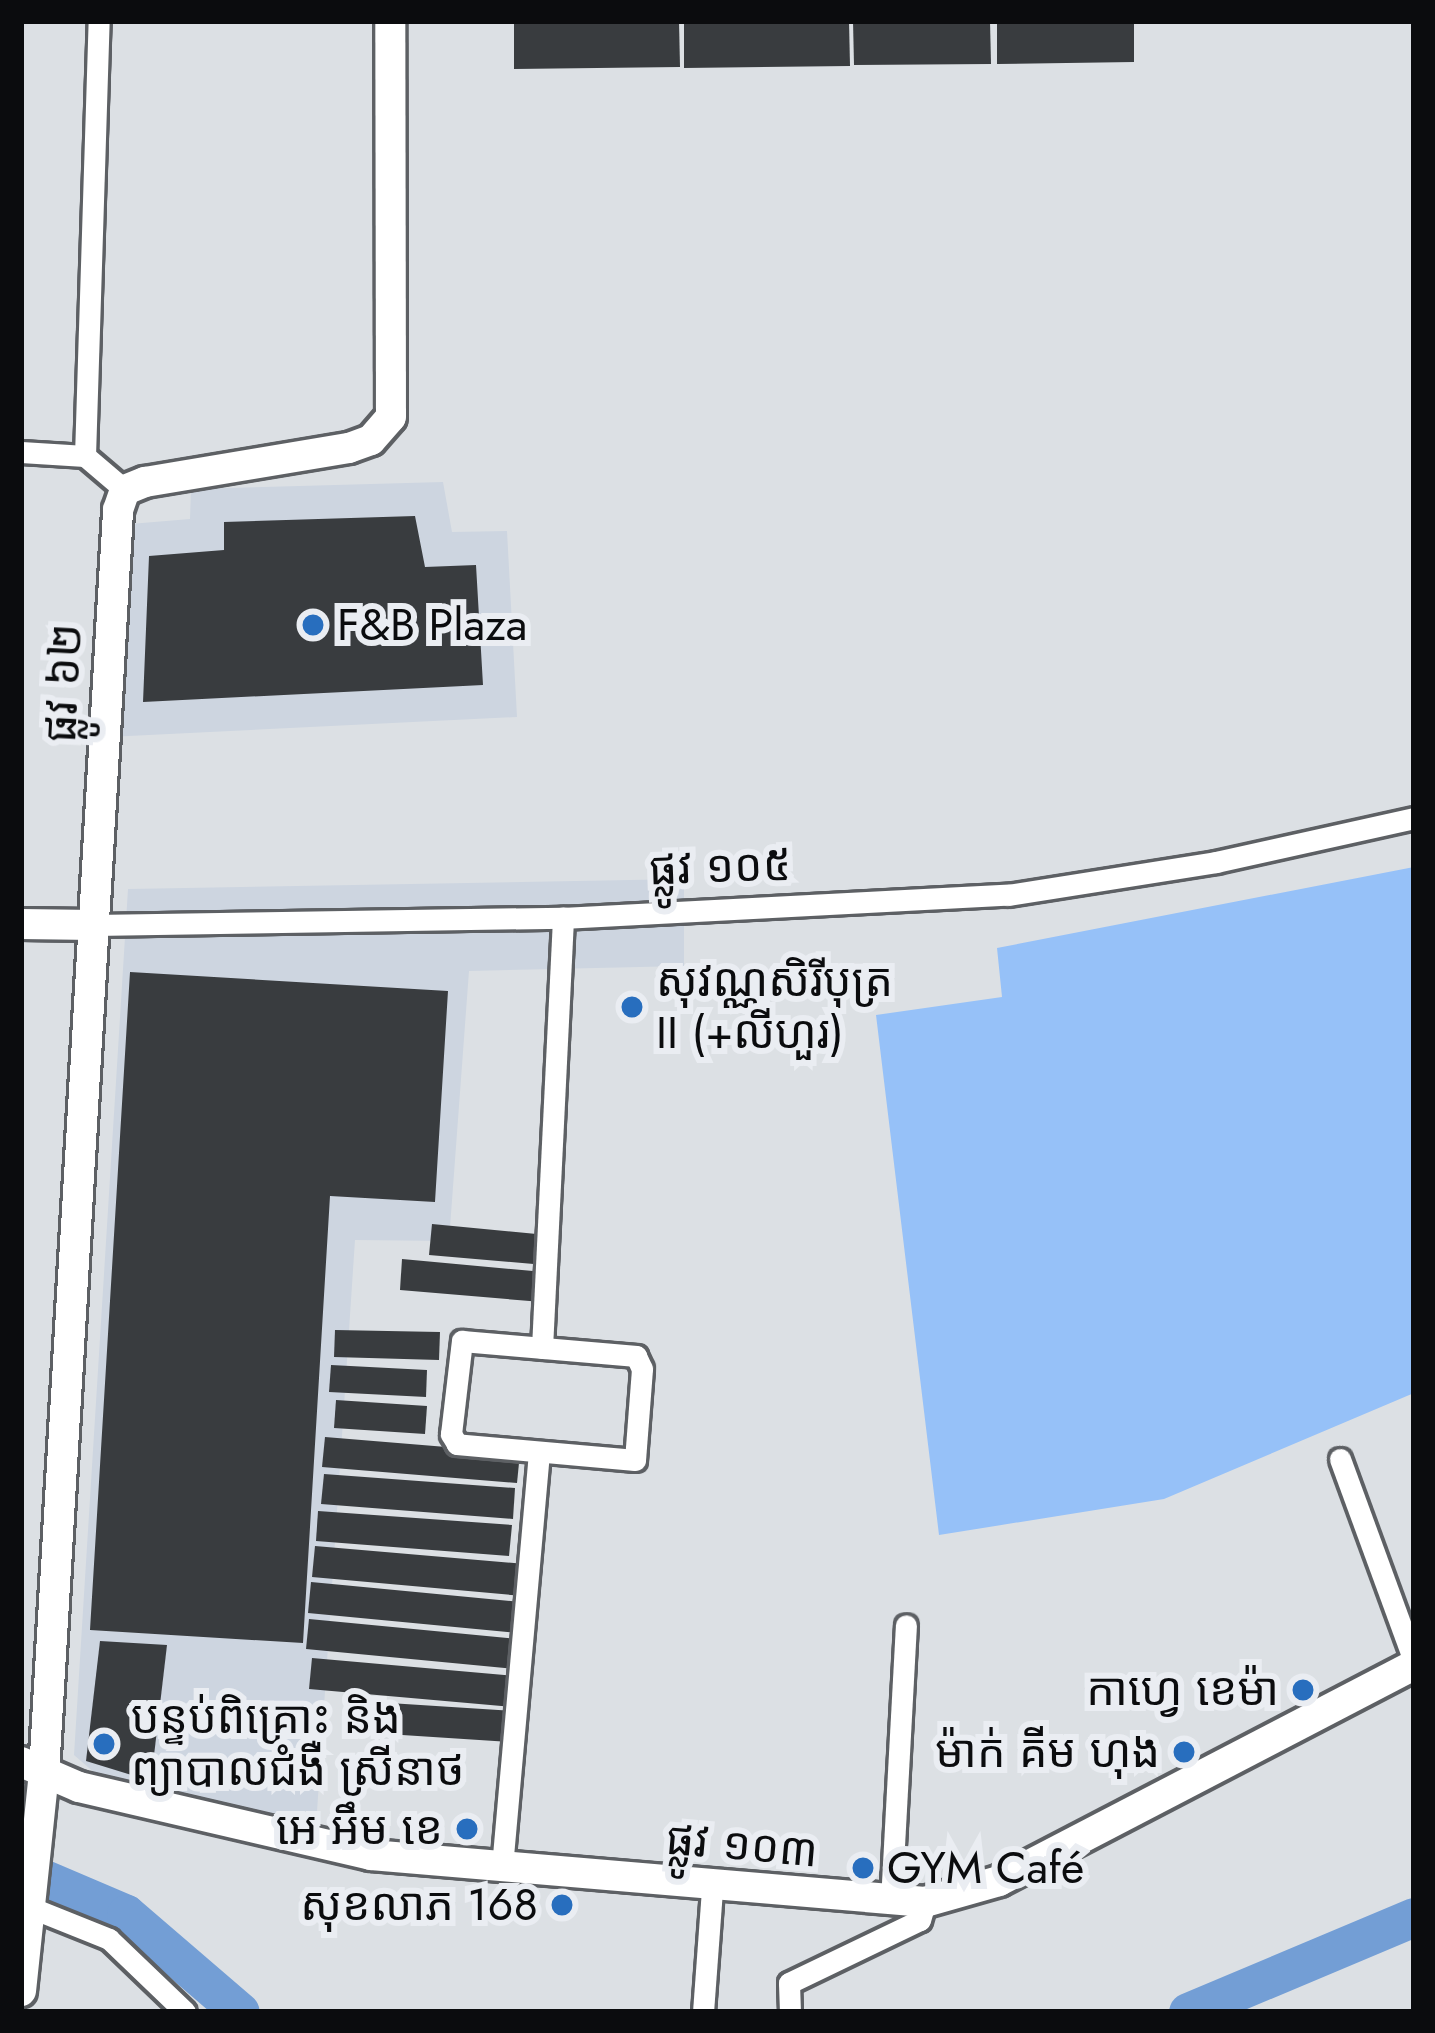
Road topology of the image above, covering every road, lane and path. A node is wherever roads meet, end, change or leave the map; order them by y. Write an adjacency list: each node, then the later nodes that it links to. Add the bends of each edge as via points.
1 (99, 21): 4 (street)
2 (391, 21): 5 (street, via 391,417 371,440 350,448)
3 (21, 452): 4 (street)
4 (85, 456): 5 (street)
5 (125, 490): 9 (street, ផ្លូវ ៦២)
6 (1414, 818): 7 (street, ផ្លូវ ១០៥, via 1216,862 1008,895)
7 (562, 918): 9 (street, ផ្លូវ ១០៥); 10 (street)
8 (21, 924): 9 (street, ផ្លូវ ១០៥)
9 (94, 925): 15 (street, ផ្លូវ ៦២)
10 (542, 1348): 11 (street, via 462,1341 451,1434 457,1444); 11 (street, via 636,1356 642,1369 635,1460)
11 (539, 1453): 16 (street)
12 (1340, 1459): 14 (street)
13 (906, 1625): 19 (street)
14 (1414, 1663): 20 (street, ផ្លូវ ១០៣, via 998,1881)
15 (32, 1767): 16 (street, ផ្លូវ ១០៣, via 79,1787 371,1855); 17 (street, ផ្លូវ ៦២)
16 (502, 1867): 18 (street, ផ្លូវ ១០៣)
17 (30, 1889): 21 (street, ផ្លូវ ៦២); 22 (street, via 110,1939)
18 (712, 1889): 19 (street, ផ្លូវ ១០៣); 23 (street)
19 (891, 1901): 20 (street, ផ្លូវ ១០៣)
20 (925, 1902): 24 (street, via 920,1920 790,1983)
21 (21, 1991)
22 (185, 2012)
23 (704, 2012)
24 (790, 2012)

